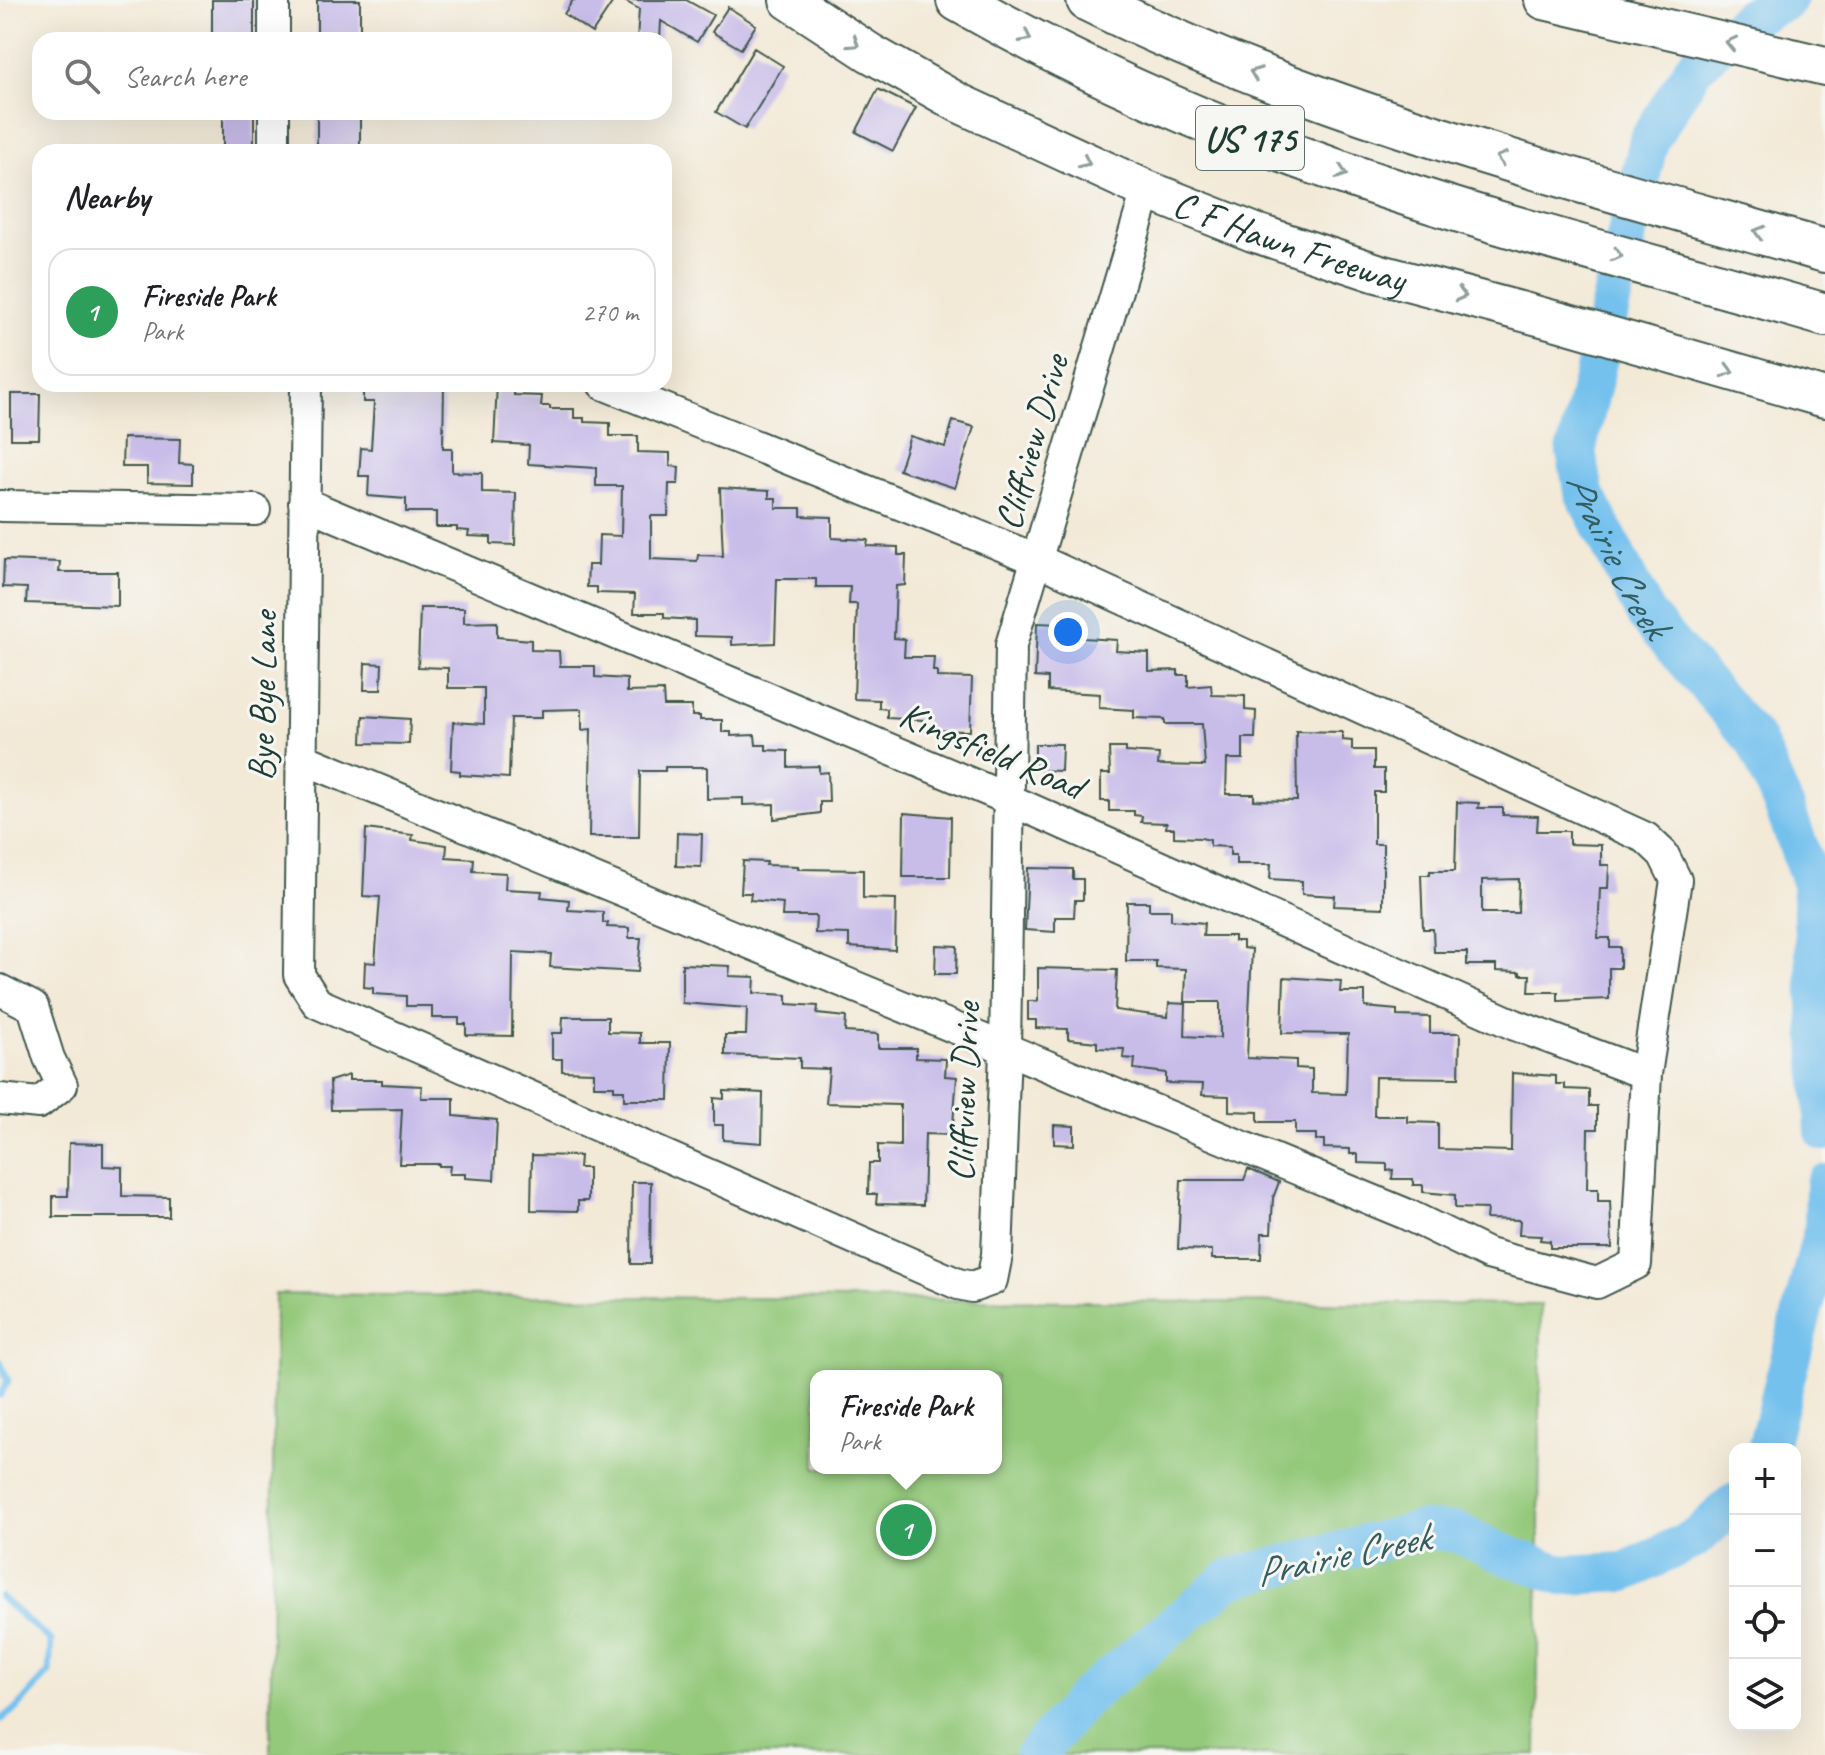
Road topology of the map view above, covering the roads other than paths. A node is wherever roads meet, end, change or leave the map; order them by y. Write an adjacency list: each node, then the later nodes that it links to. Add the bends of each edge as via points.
1 (274, 0): 7 (street)
2 (789, 0): 12 (main road, C F Hawn Freeway, one-way to 12, via 959,103)
3 (958, 0): 14 (highway, US 175, one-way to 14, via 1102,76 1332,170)
4 (1088, 0): 8 (highway, US 175)
5 (1149, 0): 8 (highway)
6 (1544, 0): 9 (main road, one-way to 6)
7 (274, 32)
8 (1207, 54): 13 (highway, US 175, one-way to 8, via 1344,108)
9 (1809, 62)
10 (274, 120): 11 (street)
11 (274, 144)
12 (1147, 190): 17 (main road, C F Hawn Freeway, one-way to 17, via 1377,273); 21 (street, Cliffview Drive)
13 (1825, 251)
14 (1825, 315)
15 (306, 392): 18 (street, Bye Bye Lane)
16 (623, 392): 21 (street)
17 (1825, 398)
18 (304, 503): 22 (street, Bye Bye Lane); 23 (street, Kingsfield Road)
19 (0, 506): 20 (street)
20 (255, 510)
21 (1038, 560): 23 (street, Cliffview Drive, via 1011,645); 27 (street, via 1646,838 1663,854 1676,880)
22 (301, 758): 25 (street, Bye Bye Lane, via 299,975); 26 (street)
23 (1008, 799): 26 (street, Cliffview Drive); 27 (street, Kingsfield Road, via 1515,1025)
24 (0, 990): 28 (street, via 33,1007 62,1085 39,1103)
25 (317, 1003): 26 (street, Cliffview Drive, via 972,1287 992,1280 996,1268)
26 (1005, 1051): 27 (street, via 1406,1214 1488,1254 1597,1283 1636,1264)
27 (1646, 1074)
28 (0, 1099)

